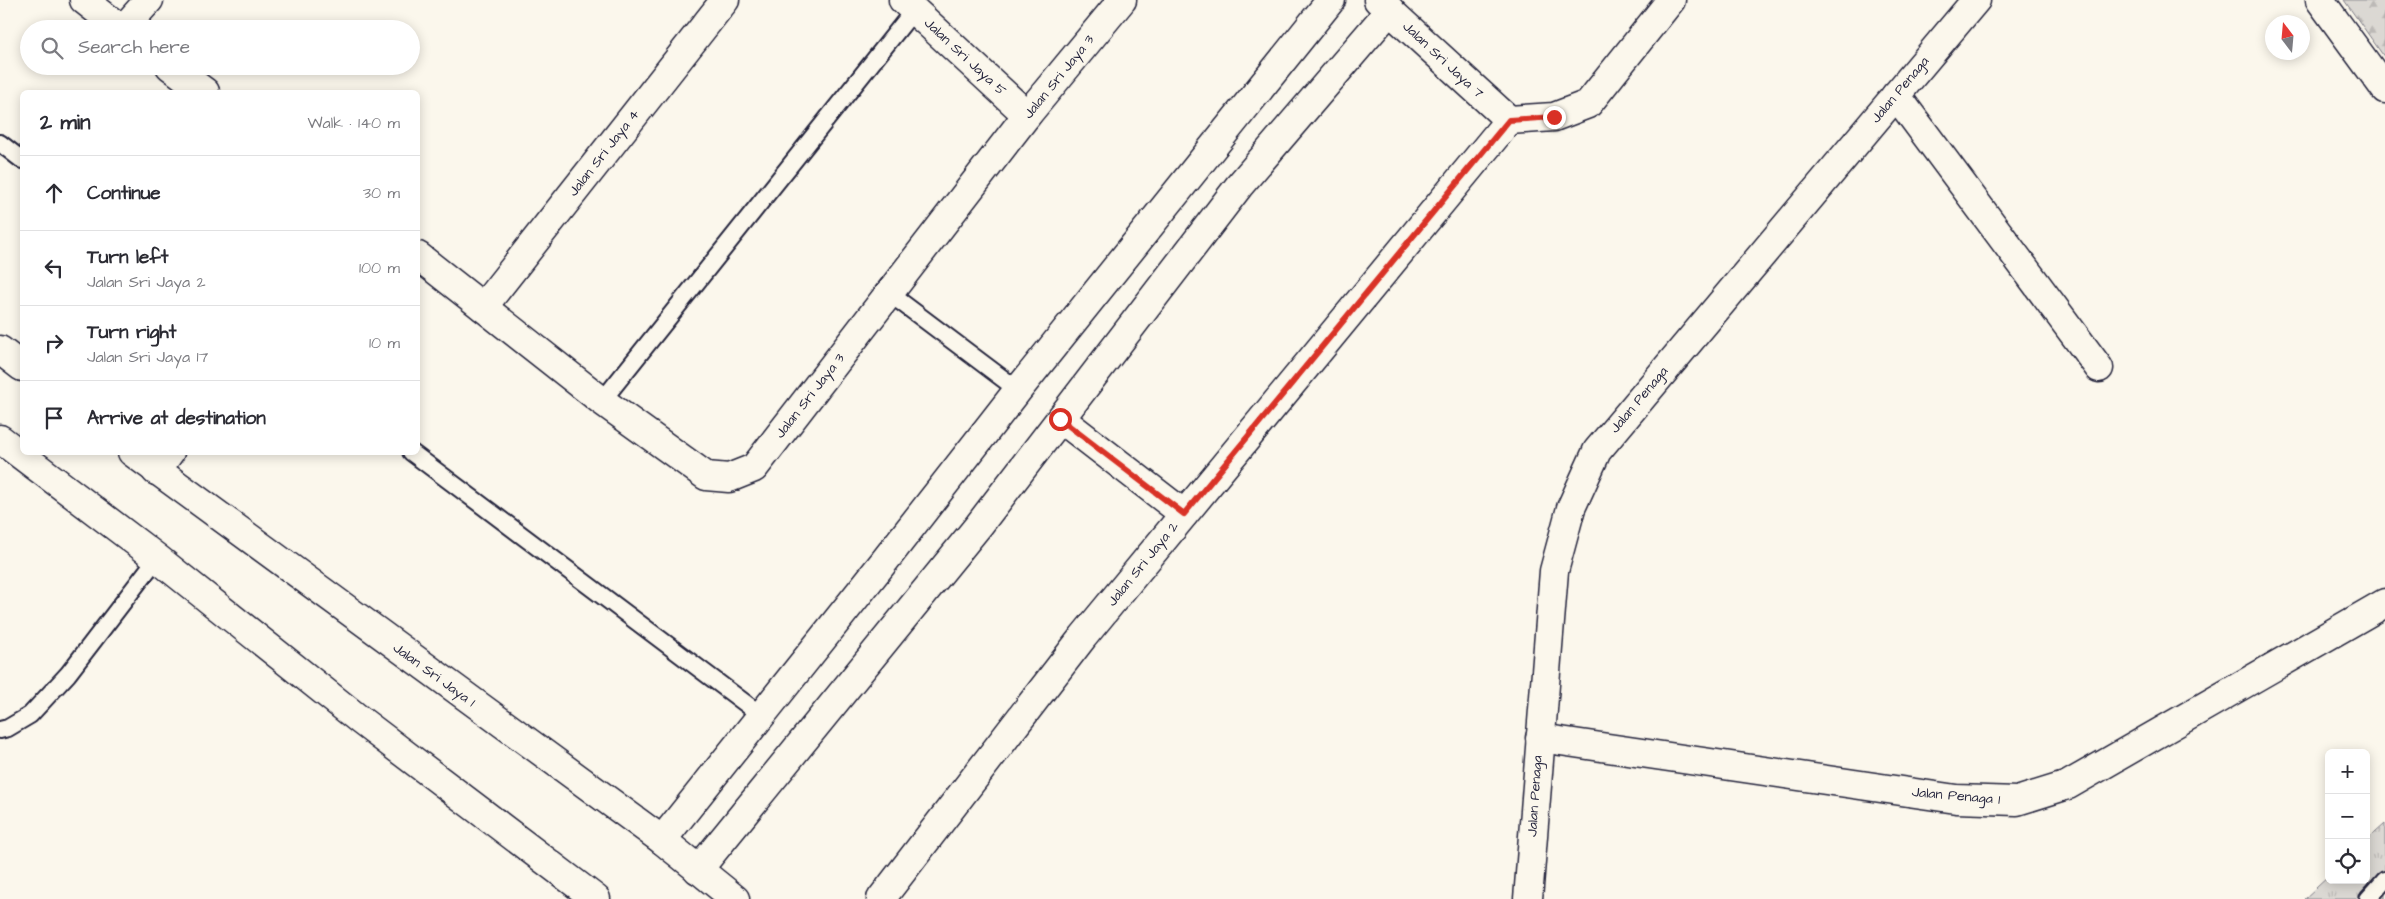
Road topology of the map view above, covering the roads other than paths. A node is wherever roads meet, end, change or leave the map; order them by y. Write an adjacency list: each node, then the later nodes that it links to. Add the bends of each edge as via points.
1 (84, 0): 11 (street)
2 (149, 0): 12 (street)
3 (725, 0): 23 (street, Jalan Sri Jaya 4)
4 (1122, 0): 17 (street, Jalan Sri Jaya 3)
5 (1331, 0): 27 (street)
6 (1671, 0): 18 (street, via 1588,104 1554,117)
7 (1976, 0): 16 (street, Jalan Penaga)
8 (2320, 0): 14 (street)
9 (908, 5): 17 (street, Jalan Sri Jaya 5); 28 (lane)
10 (1384, 5): 18 (street, Jalan Sri Jaya 7); 29 (street, via 1239,186)
11 (110, 20)
12 (130, 20)
13 (182, 75): 15 (street)
14 (2385, 89)
15 (202, 90)
16 (1896, 95): 26 (street); 41 (street, Jalan Penaga, via 1597,450 1571,508 1554,571)
17 (1027, 115): 22 (street, Jalan Sri Jaya 3)
18 (1509, 120): 36 (street, Jalan Sri Jaya 2)
19 (0, 143): 20 (lane)
20 (20, 158)
21 (420, 258): 23 (street, Jalan Sri Jaya 3)
22 (889, 293): 27 (lane); 28 (street, Jalan Sri Jaya 3, via 754,468 729,478 706,476)
23 (483, 307): 28 (street, Jalan Sri Jaya 3)
24 (0, 350): 25 (street)
25 (20, 365)
26 (2099, 368)
27 (1018, 390): 39 (street)
28 (602, 401)
29 (1060, 419): 36 (street); 43 (street, via 979,525)
30 (0, 439): 31 (street)
31 (20, 454)
32 (21, 455): 37 (street)
33 (141, 455): 35 (street, Jalan Sri Jaya 1)
34 (415, 455): 39 (lane)
35 (163, 462): 42 (street, Jalan Sri Jaya 1)
36 (1184, 514): 47 (street, Jalan Sri Jaya 2, via 1082,637)
37 (157, 558): 40 (lane, via 68,674 30,715); 45 (street, via 360,720)
38 (2385, 603): 41 (street, Jalan Penaga 1, via 2068,785 2017,801 1956,799)
39 (761, 715): 42 (street)
40 (0, 730)
41 (1540, 738): 48 (street, Jalan Penaga)
42 (662, 840): 43 (street, Jalan Sri Jaya 1)
43 (698, 870): 46 (street, Jalan Sri Jaya 1)
44 (2385, 880): 49 (lane)
45 (596, 899)
46 (736, 899)
47 (880, 899)
48 (1528, 899)
49 (2368, 899)

